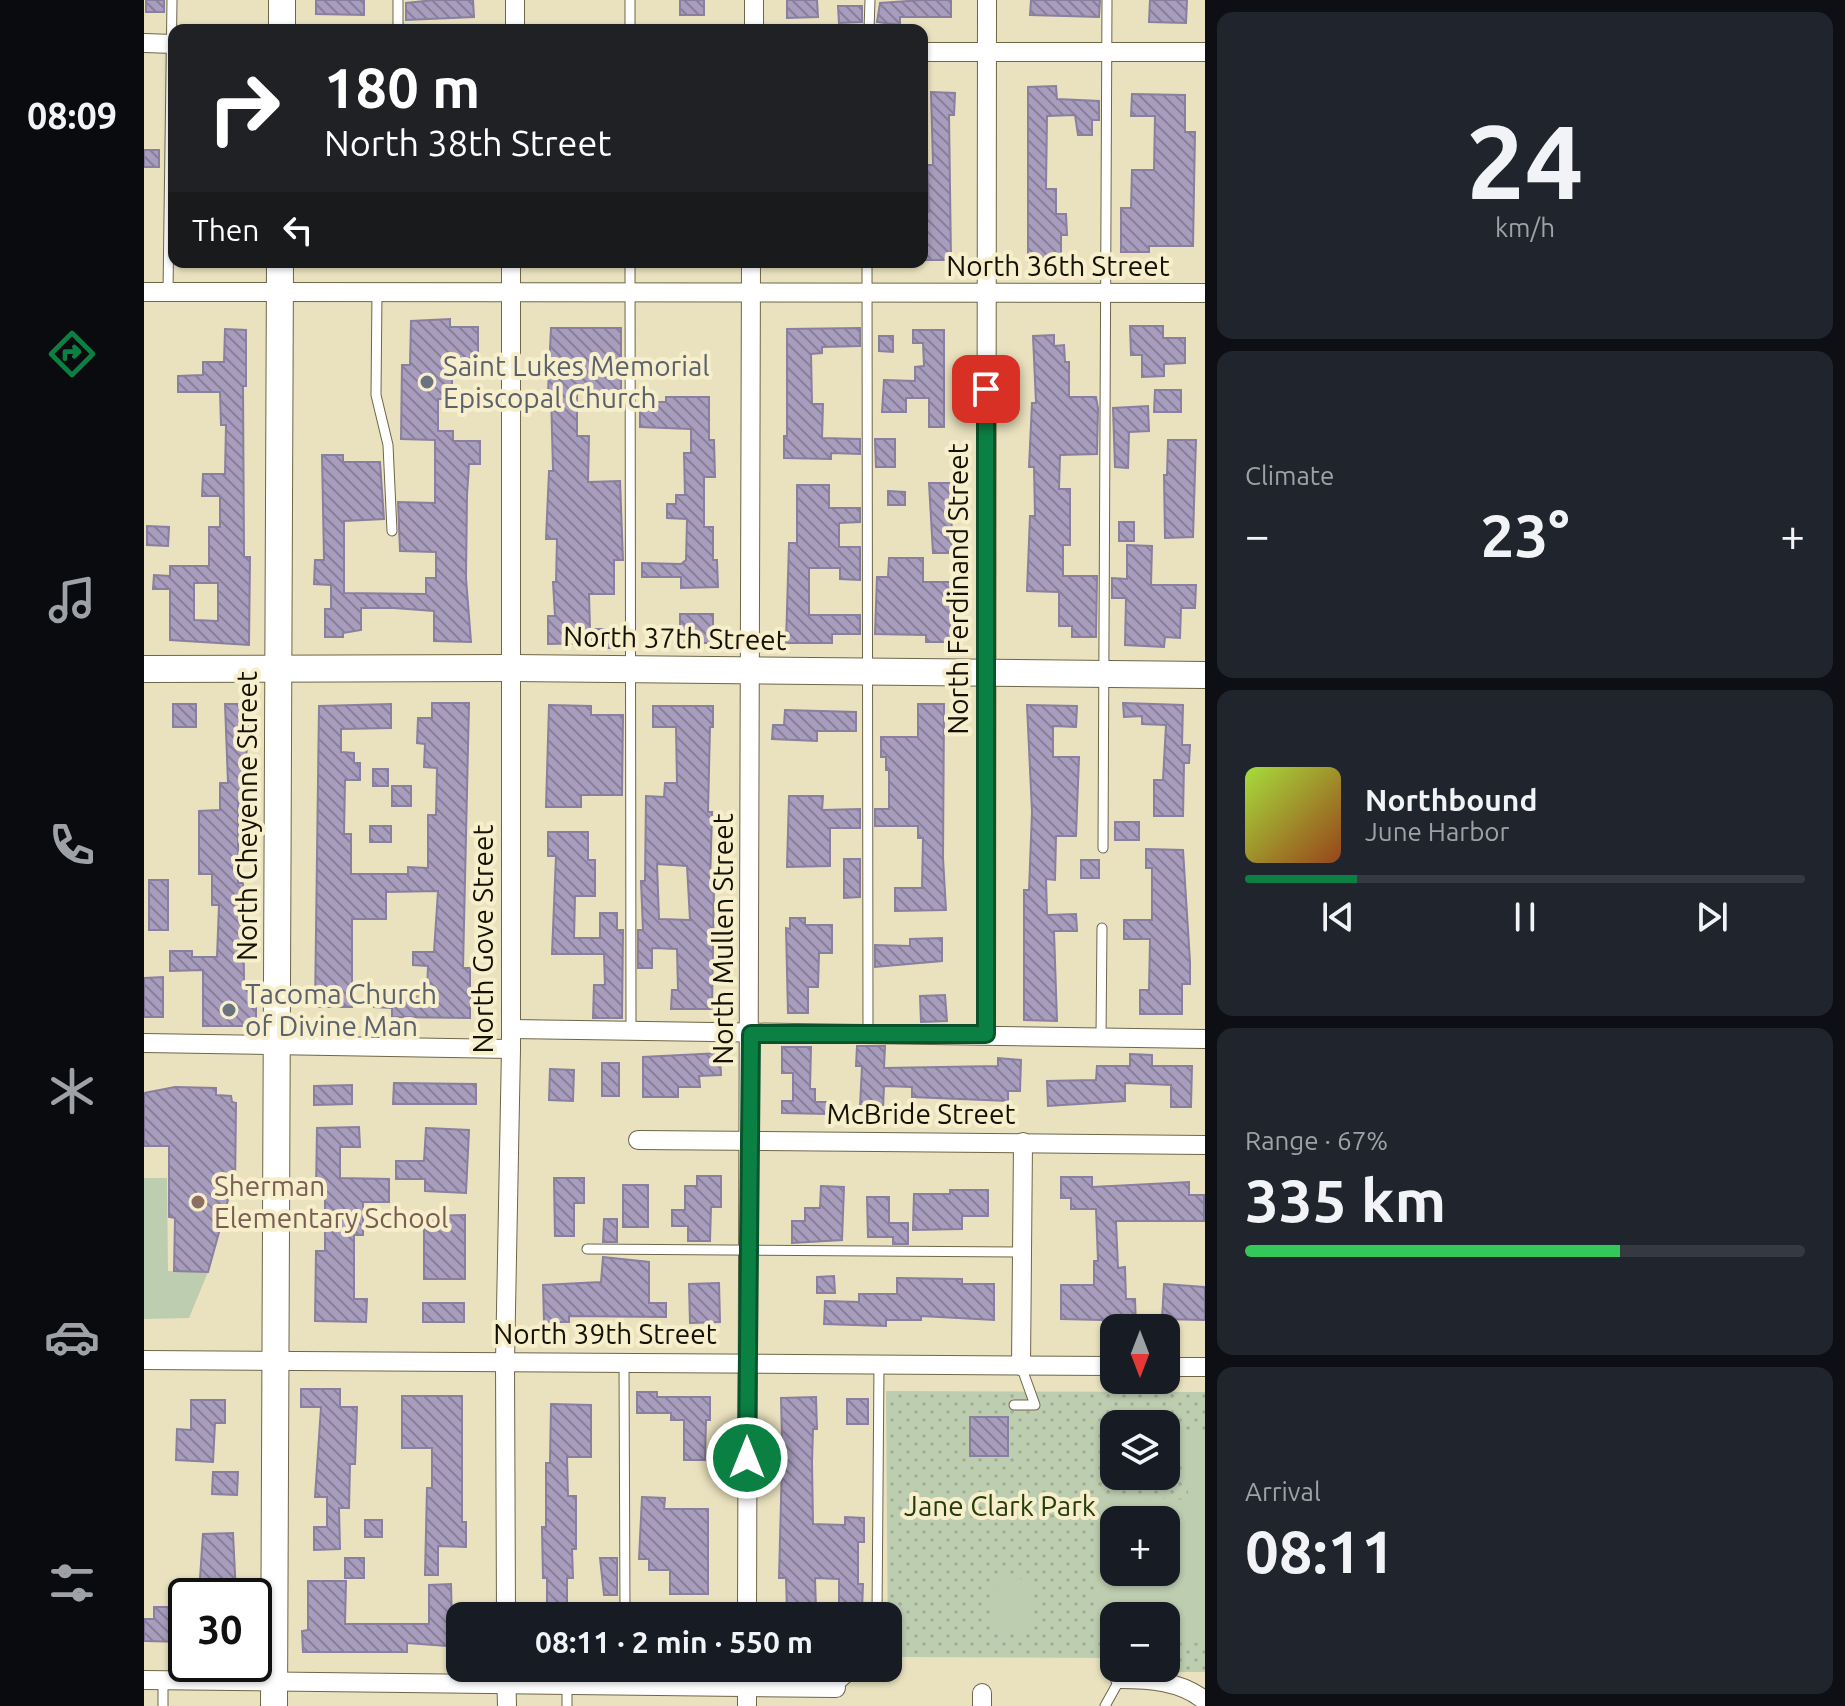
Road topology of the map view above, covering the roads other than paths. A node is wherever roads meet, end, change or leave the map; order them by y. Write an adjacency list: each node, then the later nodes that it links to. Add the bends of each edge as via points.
1 (172, 0): 10 (lane)
2 (282, 0): 11 (street)
3 (398, 0): 12 (lane)
4 (515, 0): 13 (street)
5 (630, 0): 14 (lane)
6 (754, 0): 15 (street)
7 (870, 0): 16 (lane)
8 (987, 0): 20 (street, North Ferdinand Street)
9 (1107, 0): 21 (lane)
10 (173, 24)
11 (282, 24)
12 (398, 24)
13 (515, 24)
14 (630, 24)
15 (754, 24)
16 (869, 24)
17 (144, 43): 18 (street)
18 (168, 44)
19 (928, 52): 20 (street)
20 (987, 52): 21 (street); 38 (street, North Ferdinand Street)
21 (1107, 52): 22 (street); 39 (lane)
22 (1205, 52)
23 (168, 268): 31 (lane)
24 (280, 268): 29 (street, North Cheyenne Street)
25 (511, 268): 33 (street, North Gove Street)
26 (630, 268): 34 (lane)
27 (751, 268): 36 (street, North Mullen Street)
28 (867, 268): 37 (lane)
29 (279, 291): 31 (street, North 36th Street); 32 (street, North 36th Street); 43 (street, North Cheyenne Street)
30 (144, 292): 31 (street, North 36th Street)
31 (168, 292)
32 (377, 292): 33 (street, North 36th Street); 40 (lane, via 376,395 388,445)
33 (510, 292): 34 (street, North 36th Street); 41 (street, North Gove Street)
34 (630, 293): 36 (street, North 36th Street); 44 (lane)
35 (1205, 293): 39 (street, North 36th Street)
36 (751, 294): 37 (street, North 36th Street); 45 (street, North Mullen Street)
37 (866, 294): 38 (street, North 36th Street); 46 (lane)
38 (986, 294): 39 (street, North 36th Street); 47 (street, North Ferdinand Street)
39 (1105, 294): 48 (lane)
40 (392, 531)
41 (512, 668): 43 (street, North 37th Street); 44 (street, North 37th Street); 52 (street, North Gove Street)
42 (144, 669): 43 (street, North 37th Street)
43 (280, 670): 60 (street, North Cheyenne Street)
44 (632, 670): 45 (street, North 37th Street); 53 (lane)
45 (753, 671): 46 (street, North 37th Street); 54 (street, North Mullen Street)
46 (866, 673): 47 (street, North 37th Street); 56 (lane)
47 (986, 674): 48 (street, North 37th Street); 55 (street, North Ferdinand Street)
48 (1105, 674): 49 (street, North 37th Street); 50 (lane)
49 (1205, 675)
50 (1103, 848)
51 (1102, 928): 57 (lane)
52 (511, 1029): 53 (street); 61 (street, North Gove Street)
53 (631, 1032): 54 (street)
54 (751, 1034): 56 (street); 63 (street, North Mullen Street)
55 (986, 1034): 56 (street); 57 (street)
56 (868, 1035)
57 (1101, 1037): 58 (street)
58 (1205, 1039)
59 (144, 1043): 60 (street)
60 (277, 1045): 61 (street); 70 (street, North Cheyenne Street)
61 (511, 1049): 71 (street, North Gove Street)
62 (638, 1140): 63 (street, McBride Street)
63 (750, 1142): 64 (street, McBride Street); 66 (street, North Mullen Street)
64 (1023, 1142): 65 (street, McBride Street); 68 (street)
65 (1205, 1145)
66 (748, 1248): 67 (lane); 68 (lane); 73 (street, North Mullen Street)
67 (587, 1249)
68 (1023, 1252): 75 (street)
69 (144, 1360): 70 (street, North 39th Street)
70 (275, 1361): 71 (street, North 39th Street); 96 (street, North Cheyenne Street)
71 (505, 1362): 72 (street, North 39th Street); 80 (street, North Gove Street)
72 (624, 1362): 73 (street, North 39th Street); 81 (lane)
73 (747, 1363): 74 (street, North 39th Street); 82 (street, North Mullen Street)
74 (879, 1364): 75 (street, North 39th Street); 83 (lane)
75 (1021, 1366): 76 (street, North 39th Street); 79 (lane, via 1035,1405)
76 (1100, 1366)
77 (1180, 1367): 78 (street)
78 (1205, 1367)
79 (1014, 1405)
80 (506, 1602)
81 (625, 1602)
82 (747, 1602)
83 (877, 1602)
84 (153, 1680): 96 (street); 98 (lane)
85 (446, 1681): 96 (street)
86 (506, 1682): 99 (street)
87 (552, 1682): 94 (street)
88 (582, 1682): 94 (street)
89 (747, 1682): 101 (street)
90 (787, 1682): 95 (street)
91 (843, 1682): 95 (lane)
92 (1118, 1682): 102 (lane)
93 (1149, 1682): 97 (street, via 1193,1692)
94 (567, 1684): 100 (lane)
95 (836, 1688)
96 (274, 1694)
97 (1205, 1701)
98 (163, 1706)
99 (507, 1706)
100 (567, 1706)
101 (747, 1706)
102 (1105, 1706)

